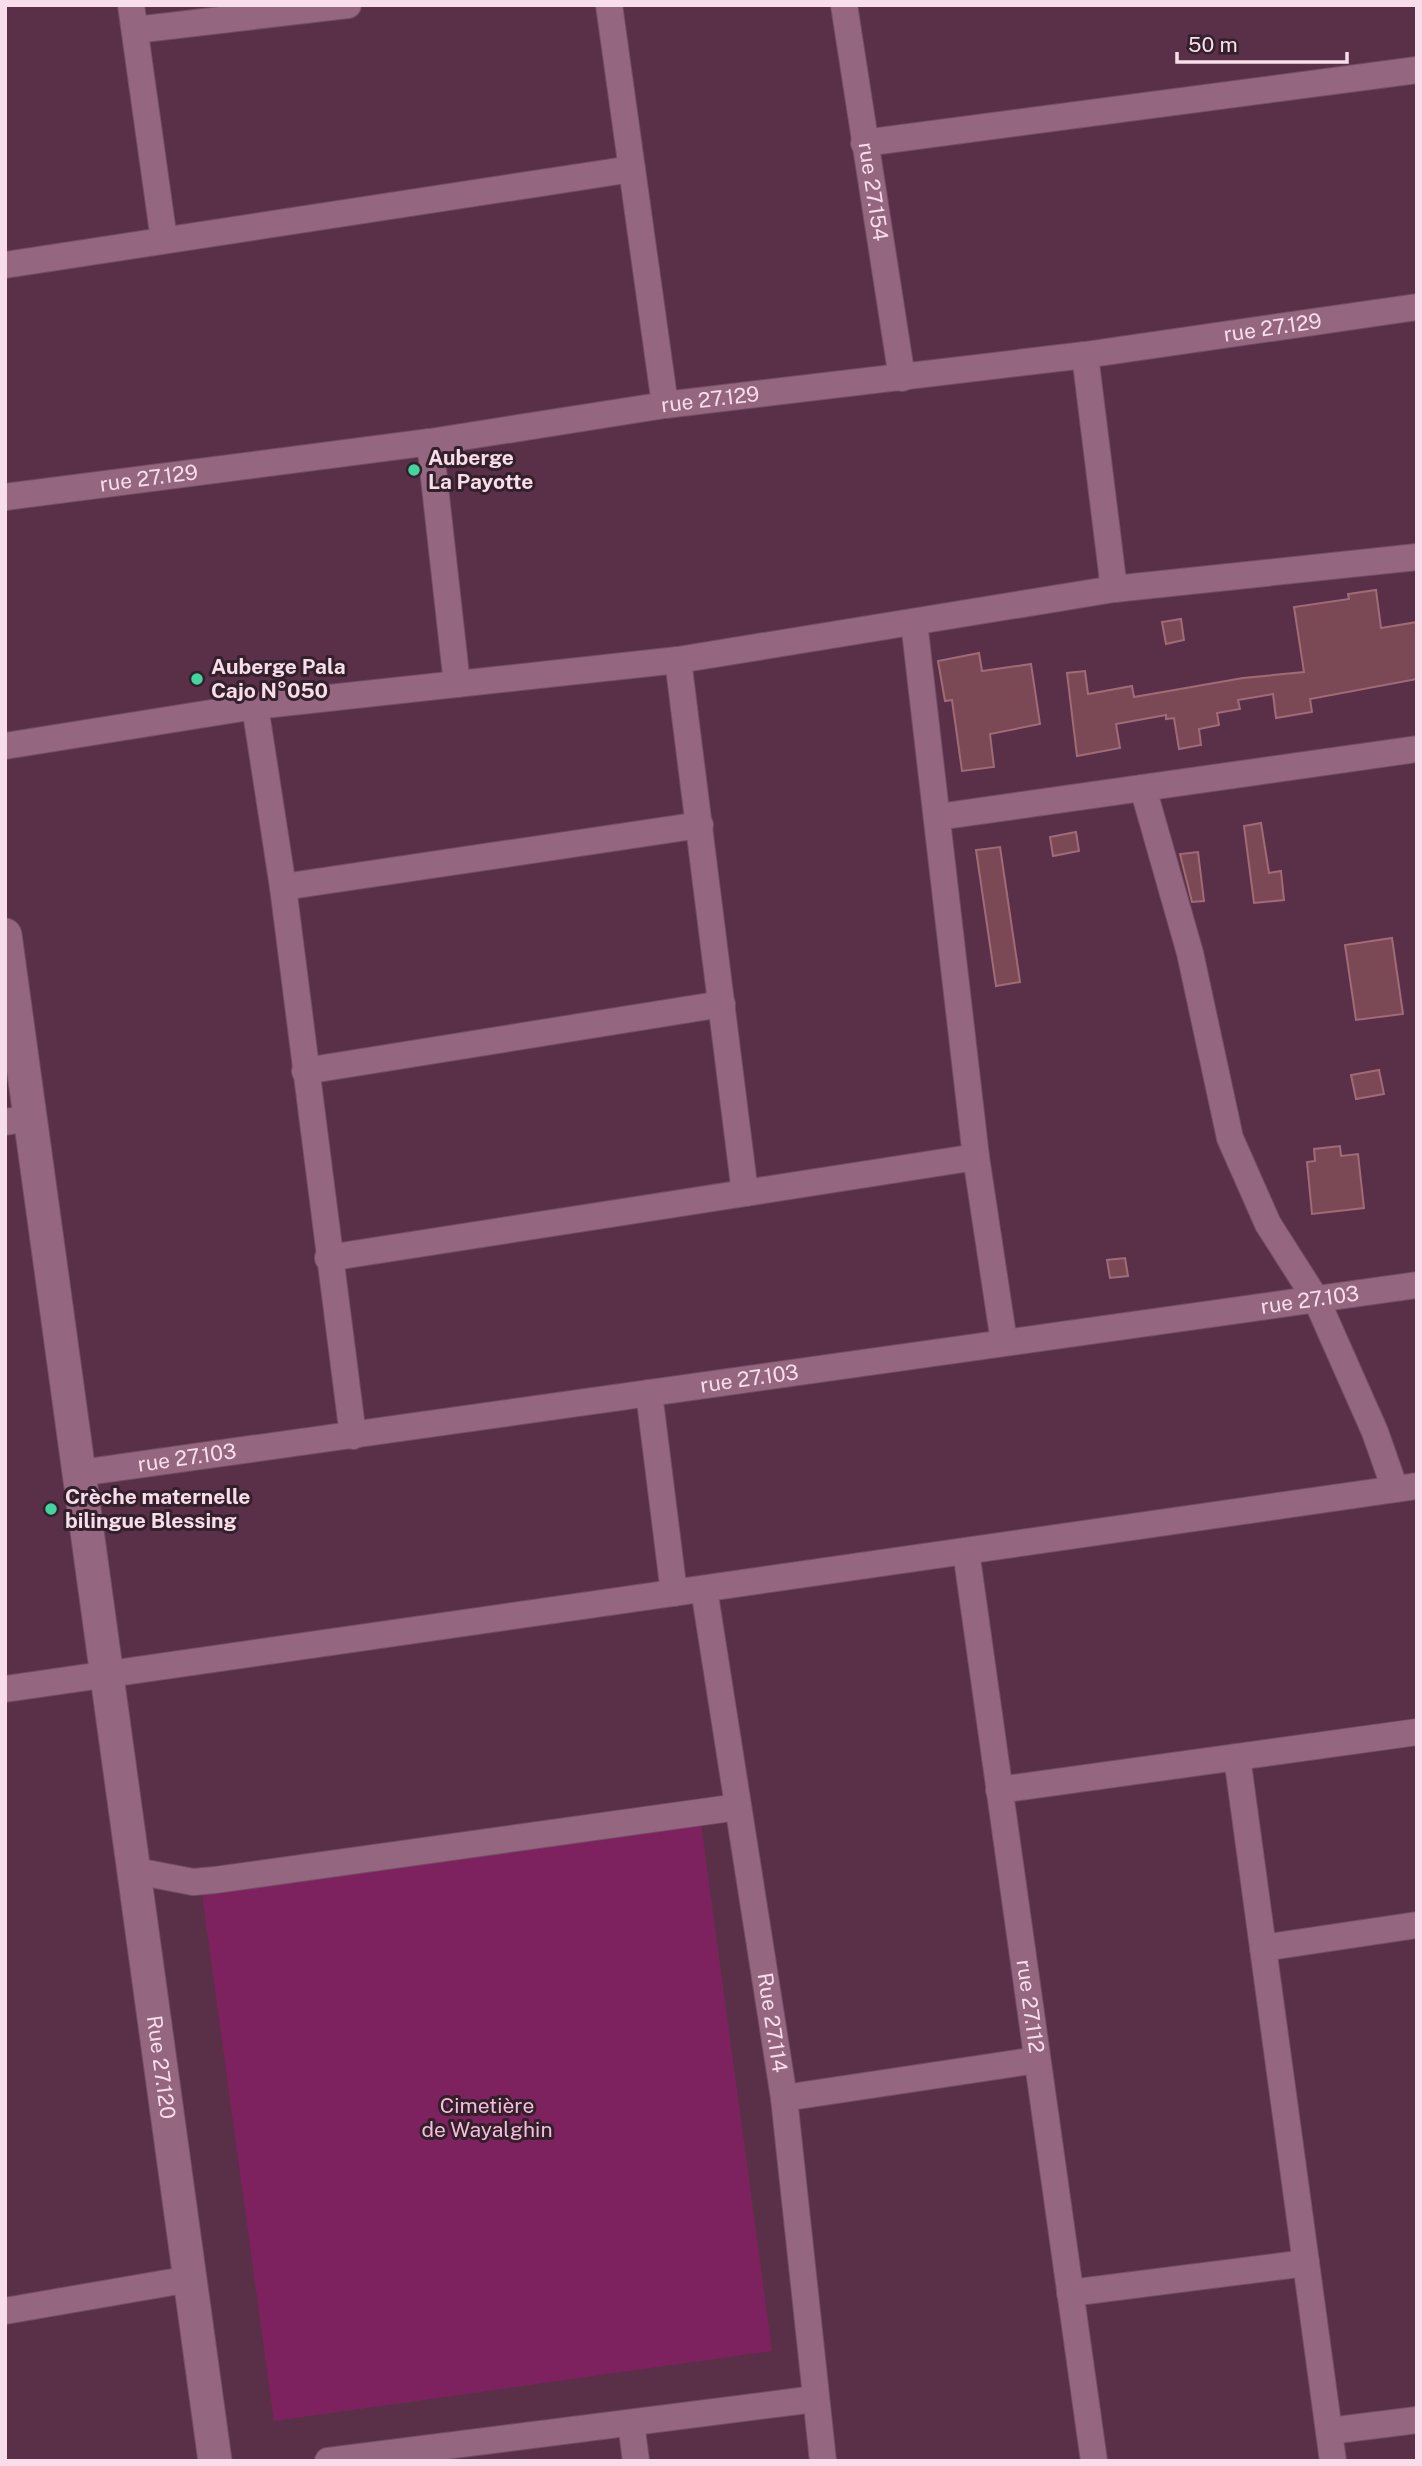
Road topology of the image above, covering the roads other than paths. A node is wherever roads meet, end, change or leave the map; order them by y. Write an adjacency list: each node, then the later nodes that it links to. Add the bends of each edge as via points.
1 (348, 5): 4 (street)
2 (609, 5): 7 (street)
3 (844, 5): 6 (street, rue 27.154)
4 (133, 18): 8 (street)
5 (1417, 71): 6 (street)
6 (864, 143): 12 (street, rue 27.154)
7 (632, 169): 8 (street); 13 (street)
8 (164, 240): 9 (street)
9 (5, 265)
10 (1417, 307): 11 (street, rue 27.129)
11 (1085, 355): 12 (street, rue 27.129); 17 (street)
12 (902, 379): 13 (street, rue 27.129)
13 (665, 405): 14 (street, rue 27.129)
14 (430, 442): 15 (street, rue 27.129); 20 (street)
15 (5, 497)
16 (1417, 557): 17 (street)
17 (1114, 589): 18 (street)
18 (914, 622): 19 (street); 25 (street)
19 (678, 660): 20 (street); 26 (street)
20 (457, 684): 21 (street)
21 (255, 706): 22 (street); 27 (street)
22 (5, 746)
23 (1417, 749): 24 (street)
24 (1143, 788): 25 (street); 36 (street, via 1190,953 1230,1138 1268,1224)
25 (938, 817): 32 (street)
26 (700, 825): 27 (street); 29 (street)
27 (283, 887): 30 (street)
28 (5, 935): 31 (street, Rue 27.120)
29 (722, 1004): 30 (street); 33 (street)
30 (304, 1072): 34 (street)
31 (18, 1120): 40 (street, Rue 27.120)
32 (976, 1157): 33 (street); 37 (street)
33 (745, 1194): 34 (street)
34 (328, 1258): 39 (street)
35 (1417, 1285): 36 (street, rue 27.103)
36 (1317, 1301): 37 (street, rue 27.103); 41 (street, via 1375,1432)
37 (1004, 1342): 38 (street, rue 27.103)
38 (649, 1393): 39 (street, rue 27.103); 44 (street)
39 (353, 1436): 40 (street, rue 27.103)
40 (80, 1473): 45 (street, Rue 27.120)
41 (1406, 1488): 42 (street)
42 (966, 1551): 43 (street); 49 (street, rue 27.112)
43 (704, 1589): 44 (street); 50 (street, Rue 27.114)
44 (674, 1593): 45 (street)
45 (109, 1673): 46 (street); 51 (street, Rue 27.120)
46 (5, 1689)
47 (1417, 1732): 48 (street)
48 (1237, 1757): 49 (street); 53 (street)
49 (999, 1790): 54 (street, rue 27.112)
50 (738, 1807): 51 (street, via 215,1880 193,1882); 55 (street, Rue 27.114)
51 (136, 1871): 57 (street, Rue 27.120)
52 (1417, 1925): 53 (street)
53 (1263, 1948): 56 (street)
54 (1037, 2060): 55 (street); 58 (street, rue 27.112)
55 (784, 2098): 60 (street, Rue 27.114)
56 (1306, 2263): 58 (street); 63 (street)
57 (190, 2279): 59 (street); 65 (street, Rue 27.120)
58 (1070, 2293): 69 (street, rue 27.112)
59 (5, 2311)
60 (815, 2399): 62 (street); 68 (street, Rue 27.114)
61 (1417, 2420): 63 (street)
62 (631, 2423): 64 (street); 67 (street)
63 (1329, 2431): 70 (street)
64 (442, 2455): 66 (street)
65 (215, 2461)
66 (328, 2461)
67 (636, 2461)
68 (823, 2461)
69 (1094, 2461)
70 (1333, 2461)

